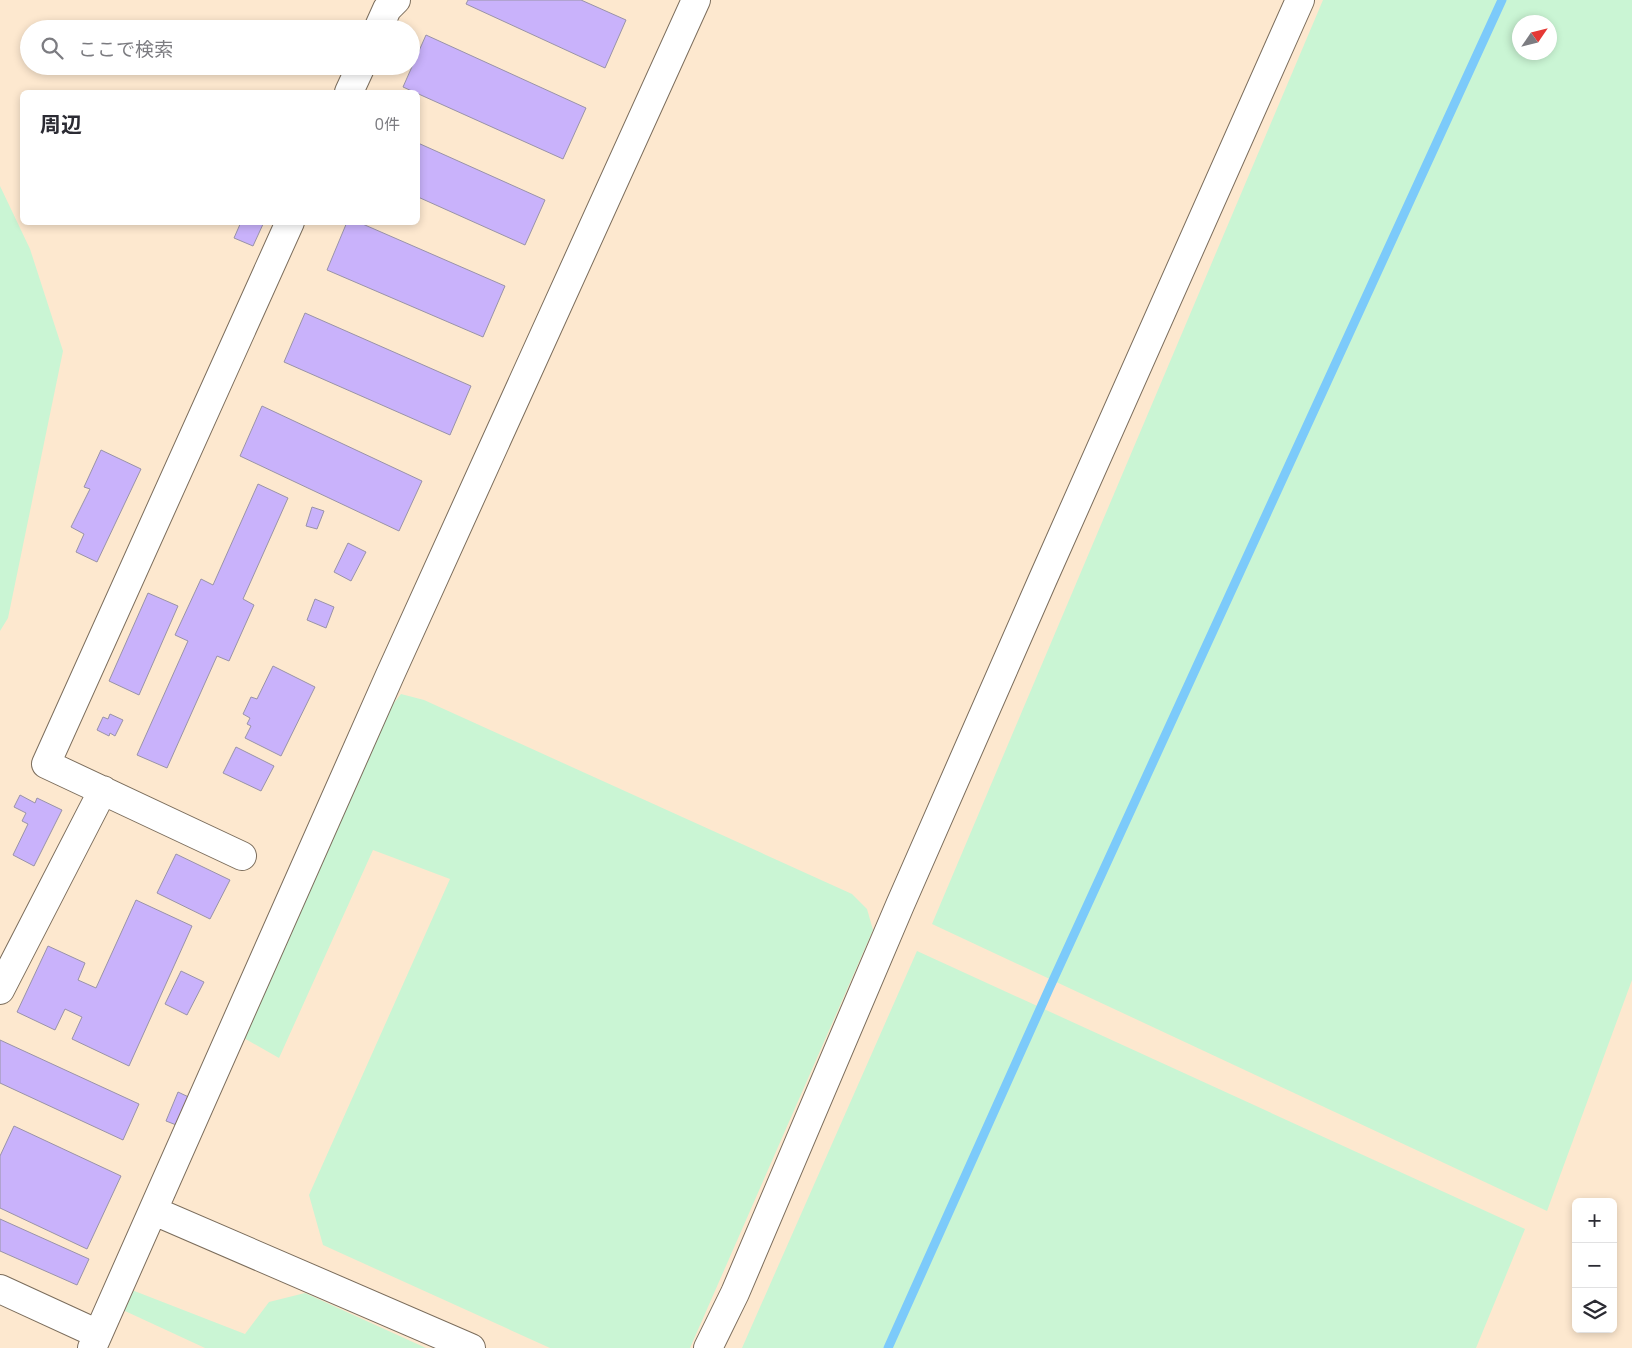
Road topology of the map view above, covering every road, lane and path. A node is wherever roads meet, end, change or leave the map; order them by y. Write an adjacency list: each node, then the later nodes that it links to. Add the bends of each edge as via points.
1 (396, 0): 4 (lane)
2 (696, 0): 11 (lane, via 390,676)
3 (1300, 0): 15 (lane, via 1038,590 735,1293)
4 (382, 20)
5 (357, 75): 6 (lane)
6 (350, 90)
7 (289, 225): 8 (lane, via 46,764)
8 (102, 790): 9 (lane); 10 (lane)
9 (242, 856)
10 (0, 990)
11 (154, 1211): 13 (lane); 14 (lane)
12 (0, 1289): 13 (lane)
13 (95, 1341)
14 (471, 1348)
15 (708, 1348)

